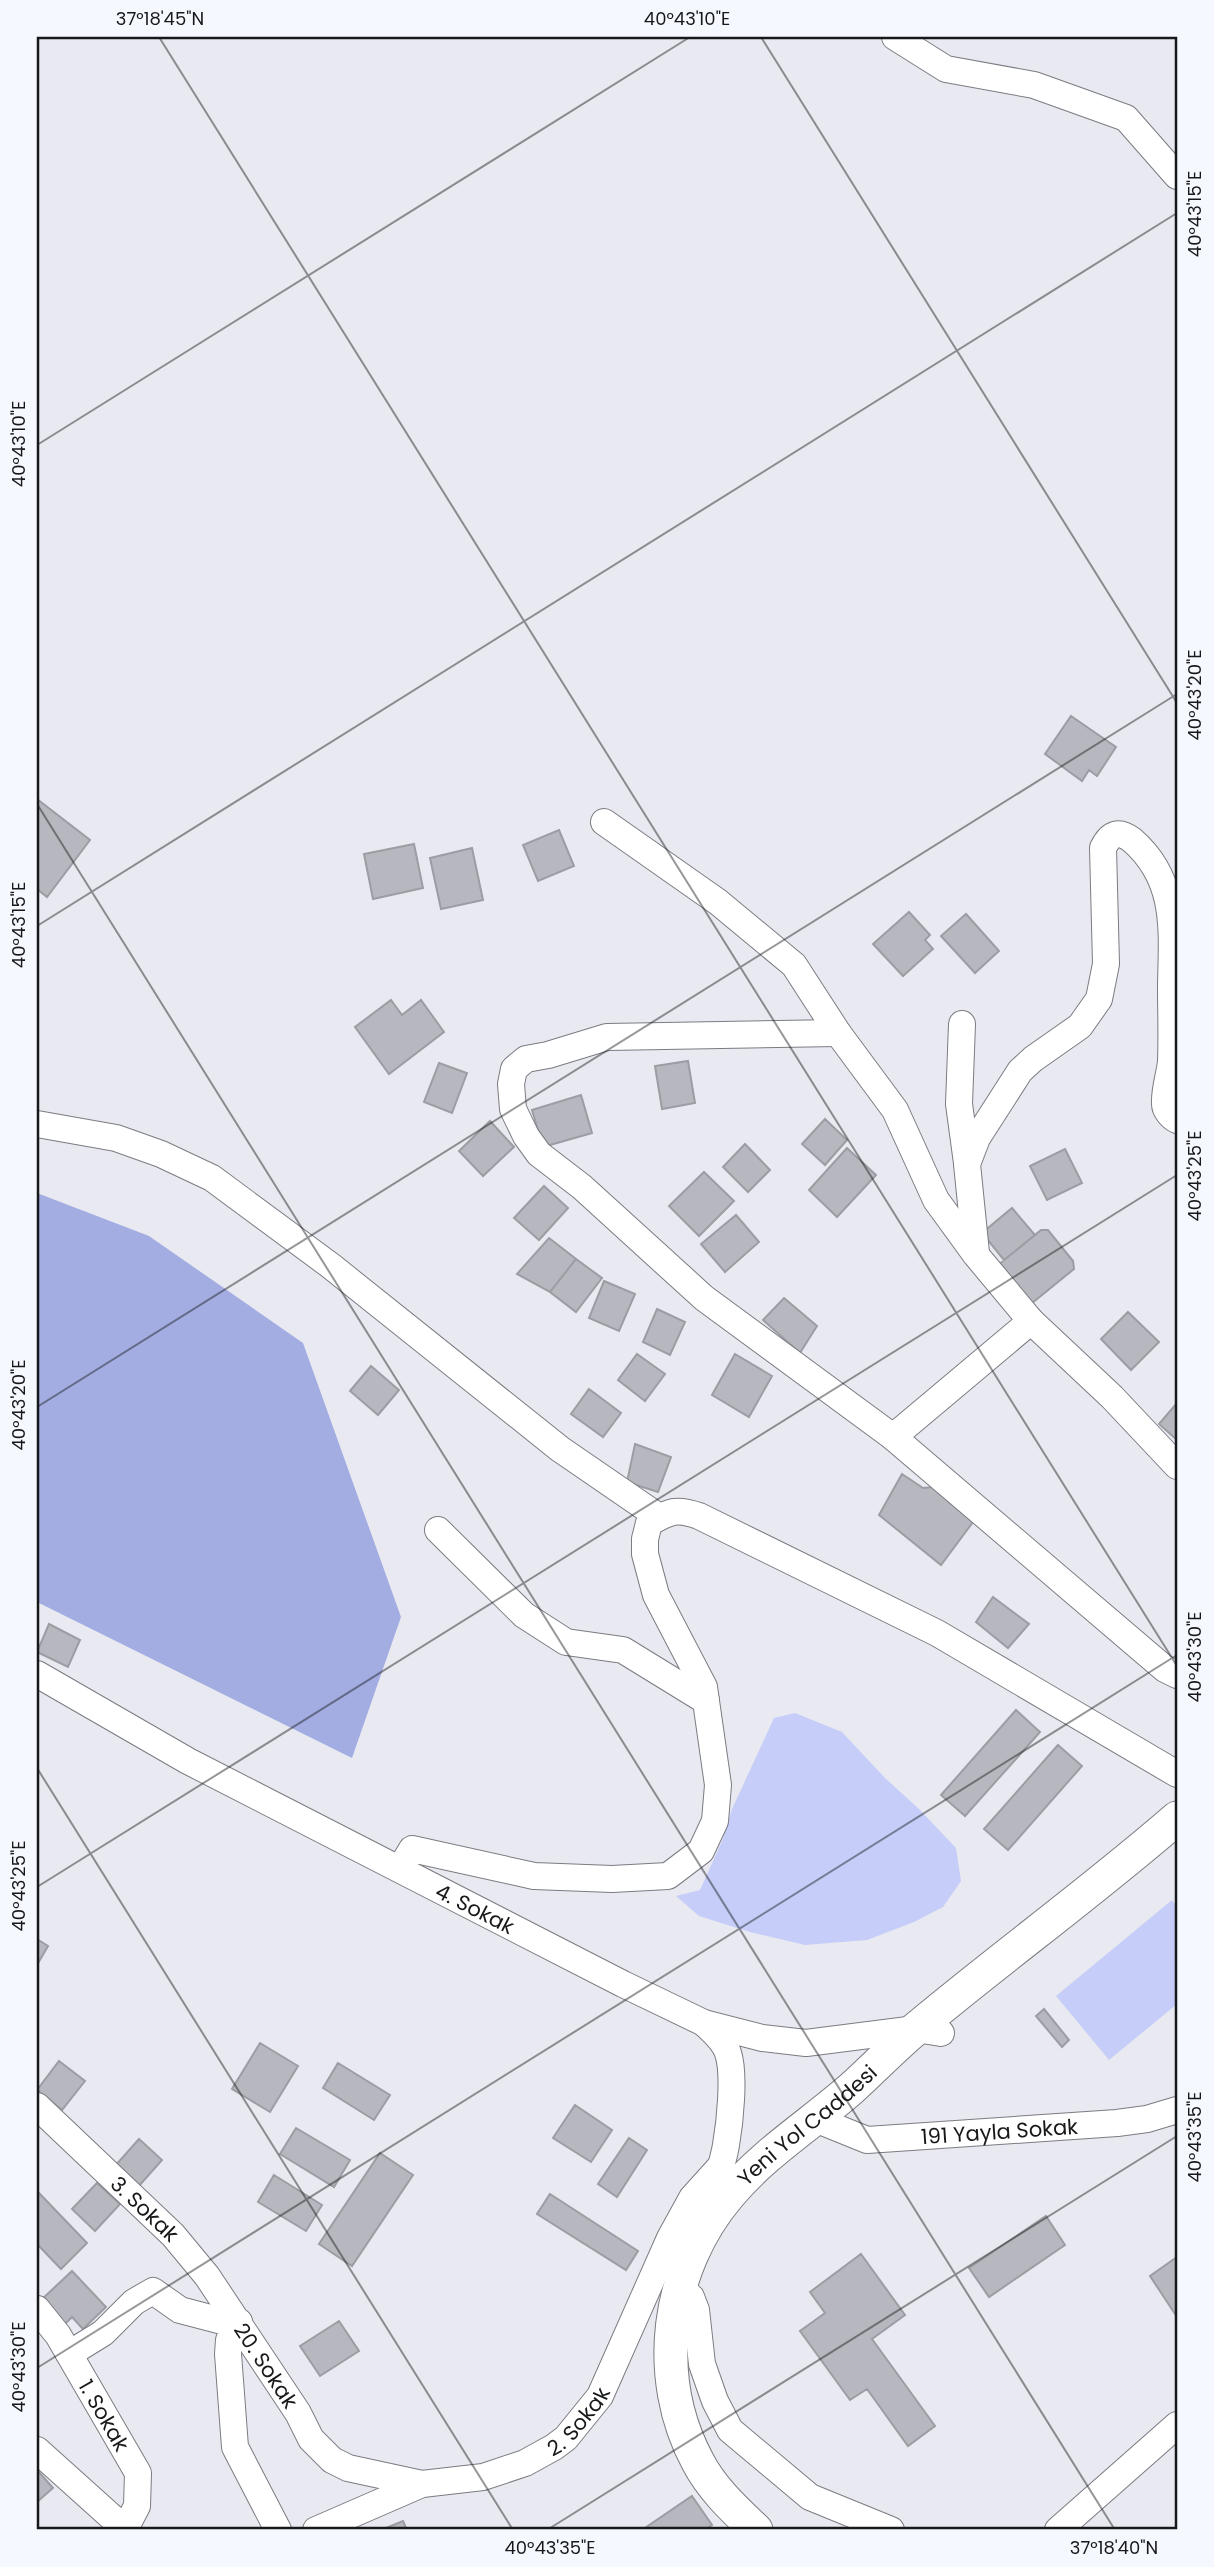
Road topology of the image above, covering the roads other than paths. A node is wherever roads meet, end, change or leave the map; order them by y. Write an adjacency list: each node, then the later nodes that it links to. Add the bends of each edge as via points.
1 (895, 37): 2 (street, via 946,69 1034,85 1126,118)
2 (1177, 176)
3 (604, 822): 5 (street, via 718,902 793,965)
4 (962, 1024): 8 (street, via 959,1104)
5 (838, 1033): 9 (street, via 895,1110 936,1200); 11 (street, via 607,1037 526,1059 514,1069 513,1109 539,1154 704,1298)
6 (1177, 1120): 8 (street, via 1164,1105 1171,1062 1172,918 1166,888 1138,846 1116,833 1103,848 1106,964 1099,999 1080,1026 1020,1071 976,1138)
7 (37, 1124): 13 (street, via 116,1138 212,1178 341,1274 560,1449)
8 (967, 1164): 9 (street)
9 (976, 1255): 10 (street)
10 (1031, 1321): 11 (street); 12 (street)
11 (893, 1437): 16 (street)
12 (1177, 1466)
13 (659, 1517): 17 (street, via 649,1523 645,1554 656,1595 704,1687); 18 (street, via 669,1511 699,1516 937,1633)
14 (438, 1530): 17 (street, via 524,1615 566,1642 623,1650)
15 (37, 1674): 21 (street, 4. Sokak, via 188,1761)
16 (1177, 1675)
17 (706, 1701): 21 (street, via 718,1785 715,1821 701,1851 668,1876 534,1876 412,1849)
18 (1177, 1774)
19 (1177, 1818): 23 (main road, Yeni Yol Caddesi)
20 (1177, 1833): 23 (main road, Yeni Yol Caddesi)
21 (400, 1869): 22 (street, 4. Sokak)
22 (704, 2023): 23 (street, 4. Sokak, via 770,2040 806,2043); 27 (street, 2. Sokak, via 718,2036 729,2060 731,2112 725,2149)
23 (928, 2031): 26 (main road, Yeni Yol Caddesi); 27 (main road, Yeni Yol Caddesi)
24 (37, 2106): 30 (street, 3. Sokak, via 173,2235)
25 (1177, 2110): 26 (street, 191 Yayla Sokak, via 1117,2123 909,2139 867,2140)
26 (825, 2123): 27 (main road, Yeni Yol Caddesi, via 752,2187)
27 (729, 2188): 28 (main road, Yeni Yol Caddesi); 34 (street, 2. Sokak, via 692,2198 600,2396 566,2438 525,2463 483,2477); 38 (main road, Yeni Yol Caddesi, via 682,2281 671,2334 672,2382 698,2462 718,2492)
28 (691, 2297): 39 (main road, Yeni Yol Caddesi, via 685,2369 700,2429 736,2487); 40 (street, via 702,2364 730,2430 810,2497)
29 (37, 2309): 31 (street, 1. Sokak)
30 (239, 2322): 31 (street, 20. Sokak, via 180,2310 153,2291 103,2333); 34 (street, 20. Sokak, via 311,2439 332,2459 348,2468); 36 (street, via 229,2340 228,2354 234,2447)
31 (69, 2354): 35 (street, 1. Sokak, via 138,2473 137,2506)
32 (1177, 2425): 41 (street)
33 (37, 2450): 35 (street)
34 (422, 2484): 37 (street, 2. Sokak)
35 (126, 2530)
36 (278, 2530)
37 (316, 2530)
38 (756, 2530)
39 (784, 2530)
40 (891, 2530)
41 (1058, 2530)

